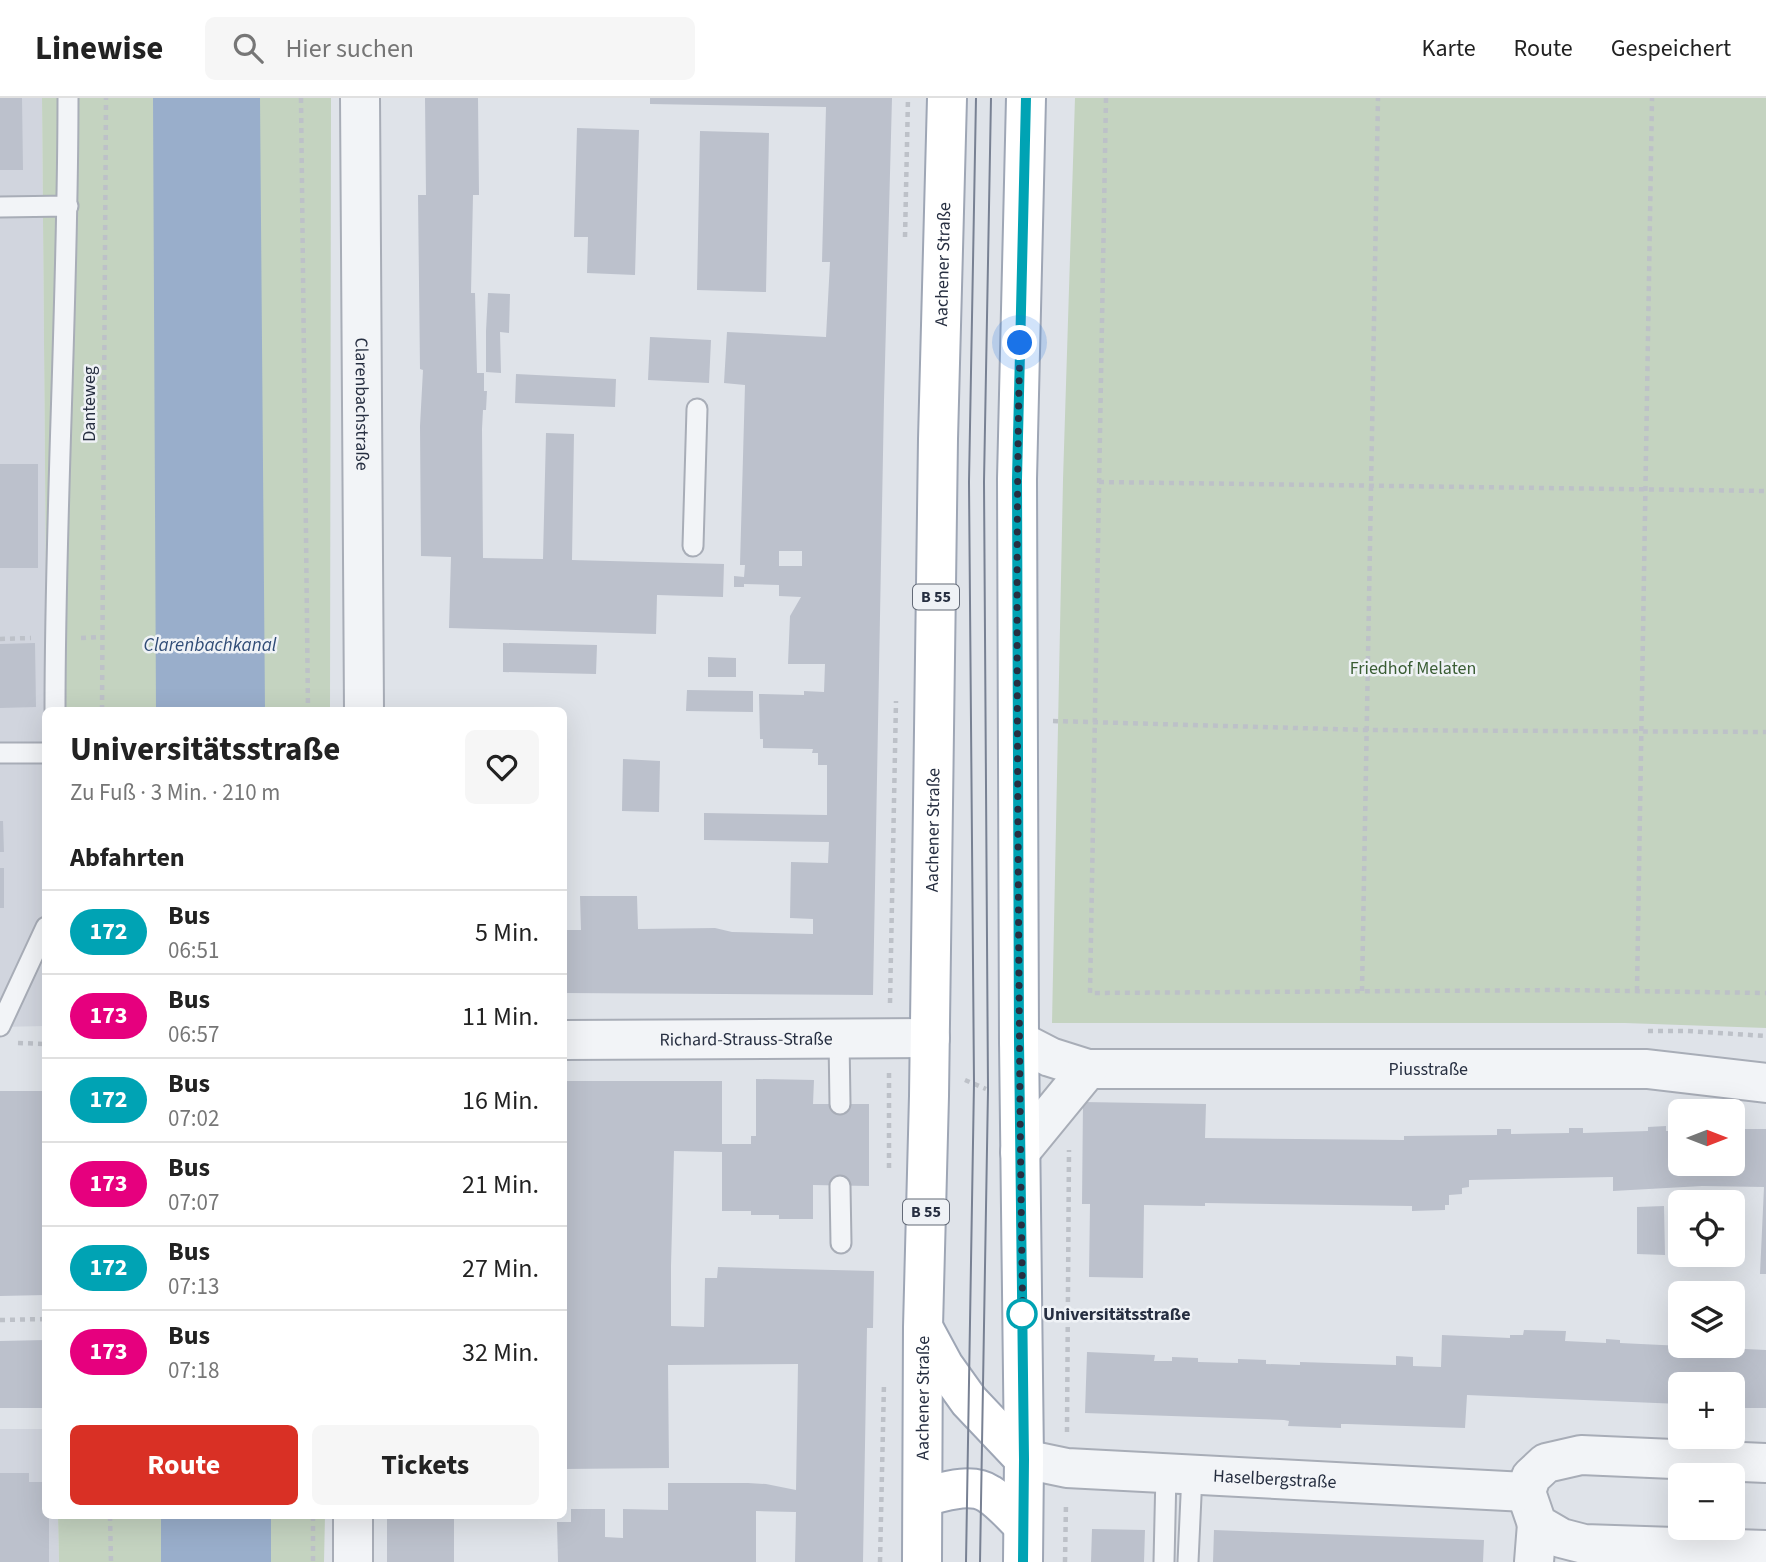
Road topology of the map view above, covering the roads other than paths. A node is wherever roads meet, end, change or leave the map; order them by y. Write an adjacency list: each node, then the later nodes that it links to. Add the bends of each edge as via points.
1 (68, 98): 5 (lane)
2 (360, 98): 10 (street, Clarenbachstraße)
3 (947, 98): 15 (main road, Aachener Straße / B 55)
4 (1026, 98): 18 (main road, via 1017,479)
5 (68, 206): 6 (lane); 9 (lane)
6 (0, 207)
7 (697, 409): 8 (lane)
8 (694, 546)
9 (55, 707)
10 (364, 707)
11 (0, 753): 12 (lane)
12 (42, 753)
13 (42, 936): 14 (lane)
14 (0, 1026)
15 (930, 1038): 16 (street, Richard-Strauss-Straße); 25 (main road, Aachener Straße / B 55, via 944,1087)
16 (839, 1039): 17 (street, Richard-Strauss-Straße); 21 (lane)
17 (579, 1040)
18 (1019, 1041): 19 (street, Piusstraße); 22 (main road)
19 (1088, 1069): 20 (street, Piusstraße, via 1647,1069); 22 (street)
20 (1766, 1083)
21 (840, 1104)
22 (1020, 1152): 26 (main road)
23 (840, 1186): 24 (lane)
24 (841, 1243)
25 (923, 1327): 26 (main road, via 969,1401); 29 (main road, Aachener Straße / B 55)
26 (1024, 1459): 28 (street, Haselbergstraße, via 1067,1468); 32 (main road)
27 (1766, 1463): 30 (street, via 1581,1455 1546,1463 1531,1477)
28 (1179, 1474): 30 (street, Haselbergstraße); 36 (lane); 37 (lane)
29 (923, 1497): 32 (main road, via 981,1489 992,1495); 35 (main road, Aachener Straße / B 55)
30 (1532, 1508): 33 (street, Haselbergstraße, via 1561,1538 1584,1544); 38 (street)
31 (353, 1519): 34 (street)
32 (1023, 1544)
33 (1766, 1550)
34 (353, 1562)
35 (922, 1562)
36 (1164, 1562)
37 (1188, 1562)
38 (1534, 1562)

